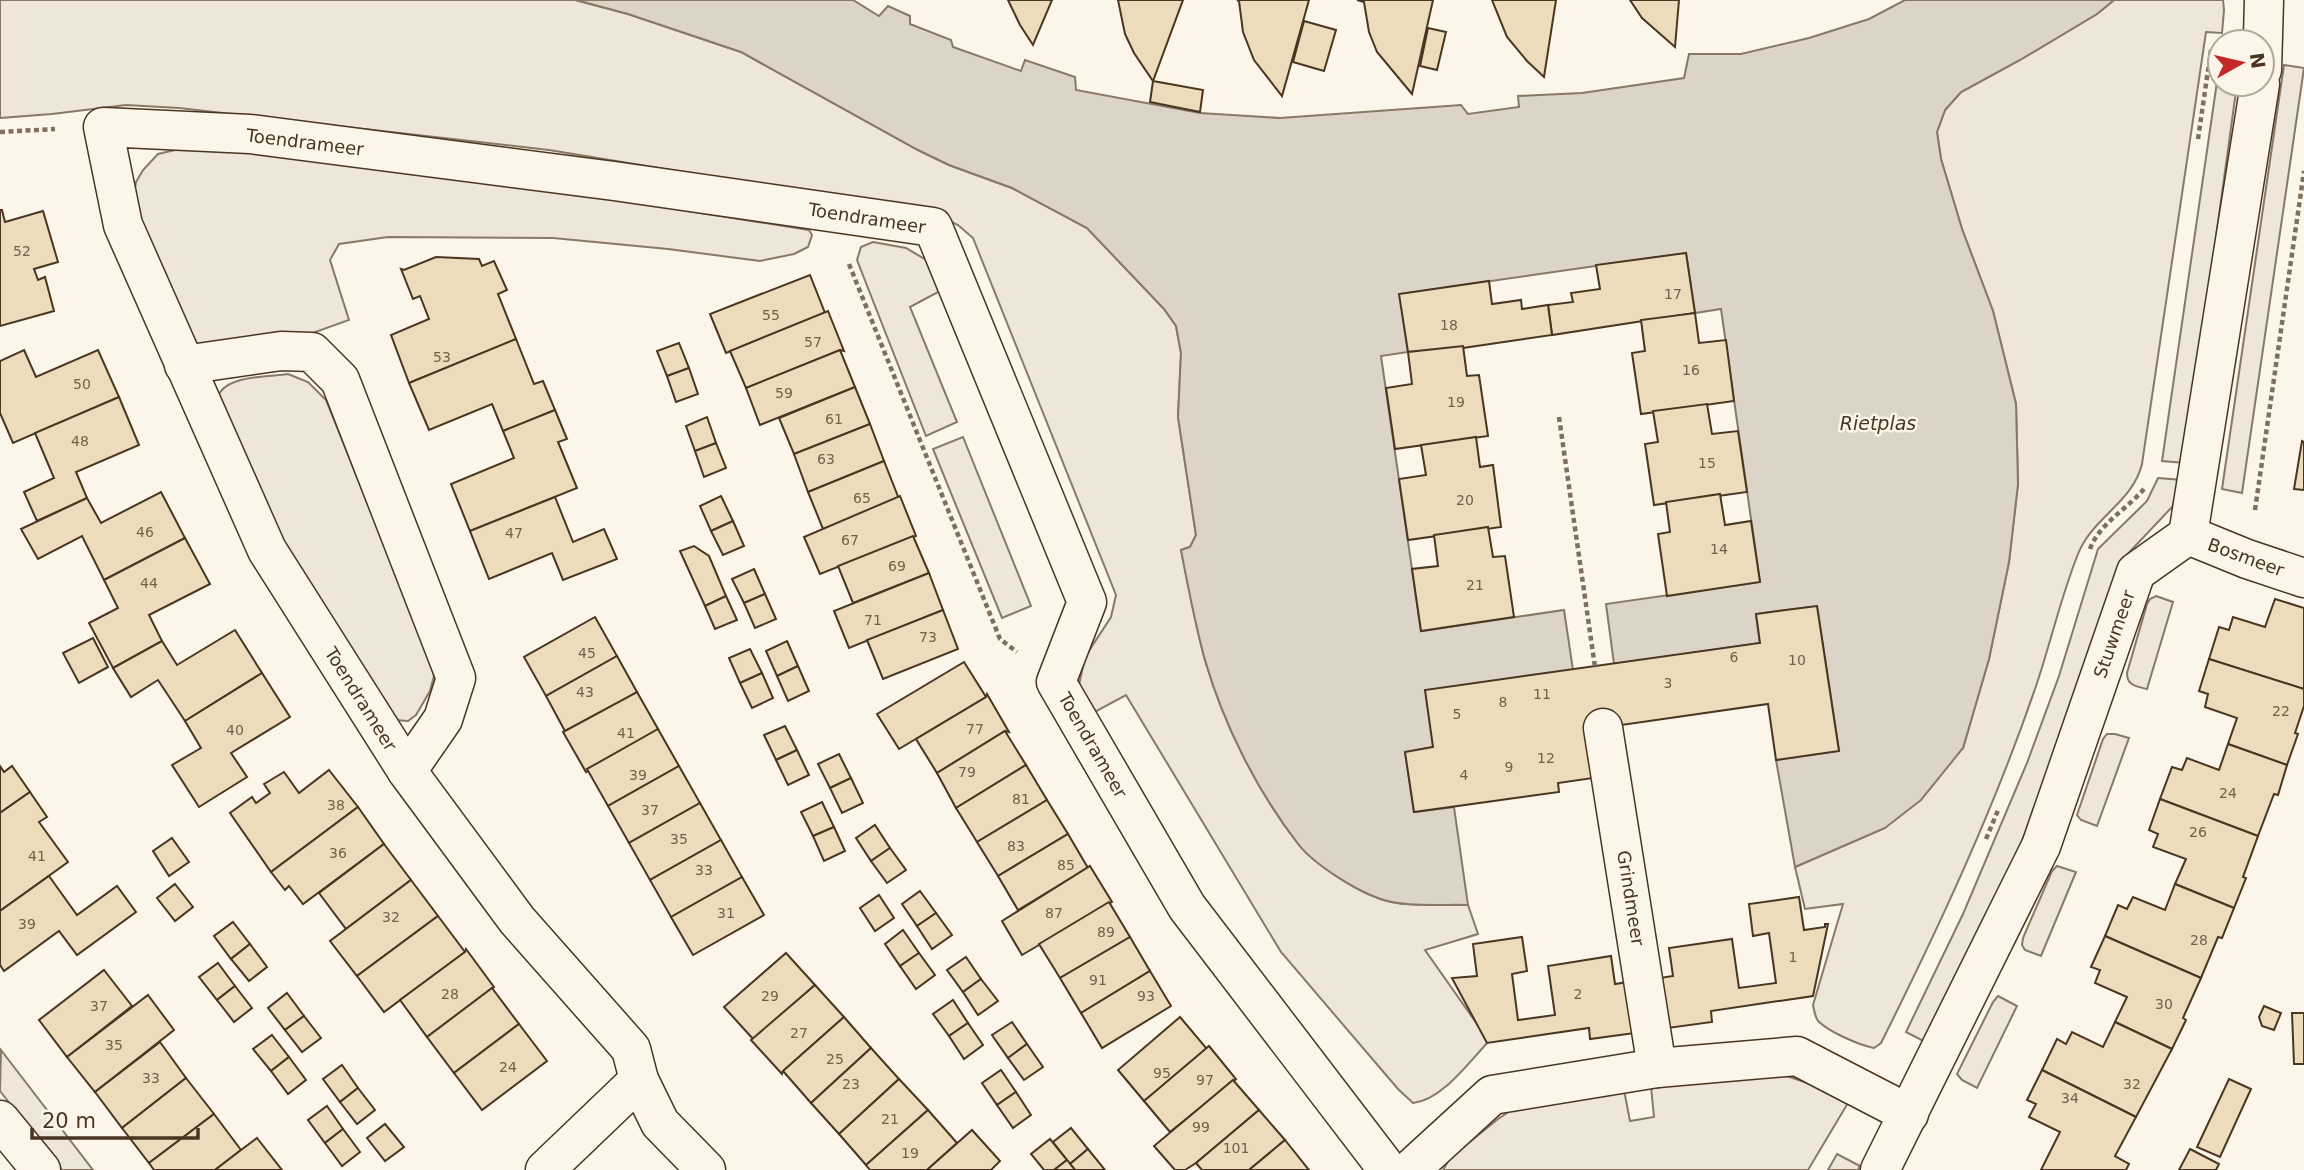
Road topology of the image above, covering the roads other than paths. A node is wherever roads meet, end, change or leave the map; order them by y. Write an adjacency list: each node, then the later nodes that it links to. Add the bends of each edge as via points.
1 (2268, 2): 2 (street)
2 (2266, 28)
3 (2258, 98): 5 (street)
4 (184, 365): 8 (street, Toendrameer, via 267,550); 8 (street, Toendrameer, via 281,351 312,352 340,380 457,678 443,719); 16 (street, Toendrameer, via 123,225 103,127 250,134 933,227 1087,602 1056,682 1187,907)
5 (2188, 535): 6 (street, Bosmeer); 11 (street, Stuwmeer, via 2136,572 2041,846)
6 (2304, 578)
7 (1603, 728): 9 (street, Grindmeer)
8 (407, 771): 10 (street, Toendrameer, via 517,920 631,1049)
9 (1657, 1068): 11 (street, via 1797,1056); 17 (street, via 1492,1095)
10 (639, 1080): 14 (street); 15 (street, Toendrameer, via 660,1123)
11 (1909, 1114): 18 (street, Stuwmeer)
12 (0, 1120): 13 (street)
13 (41, 1170)
14 (545, 1170)
15 (706, 1170)
16 (1388, 1170)
17 (1410, 1170)
18 (1881, 1170)

